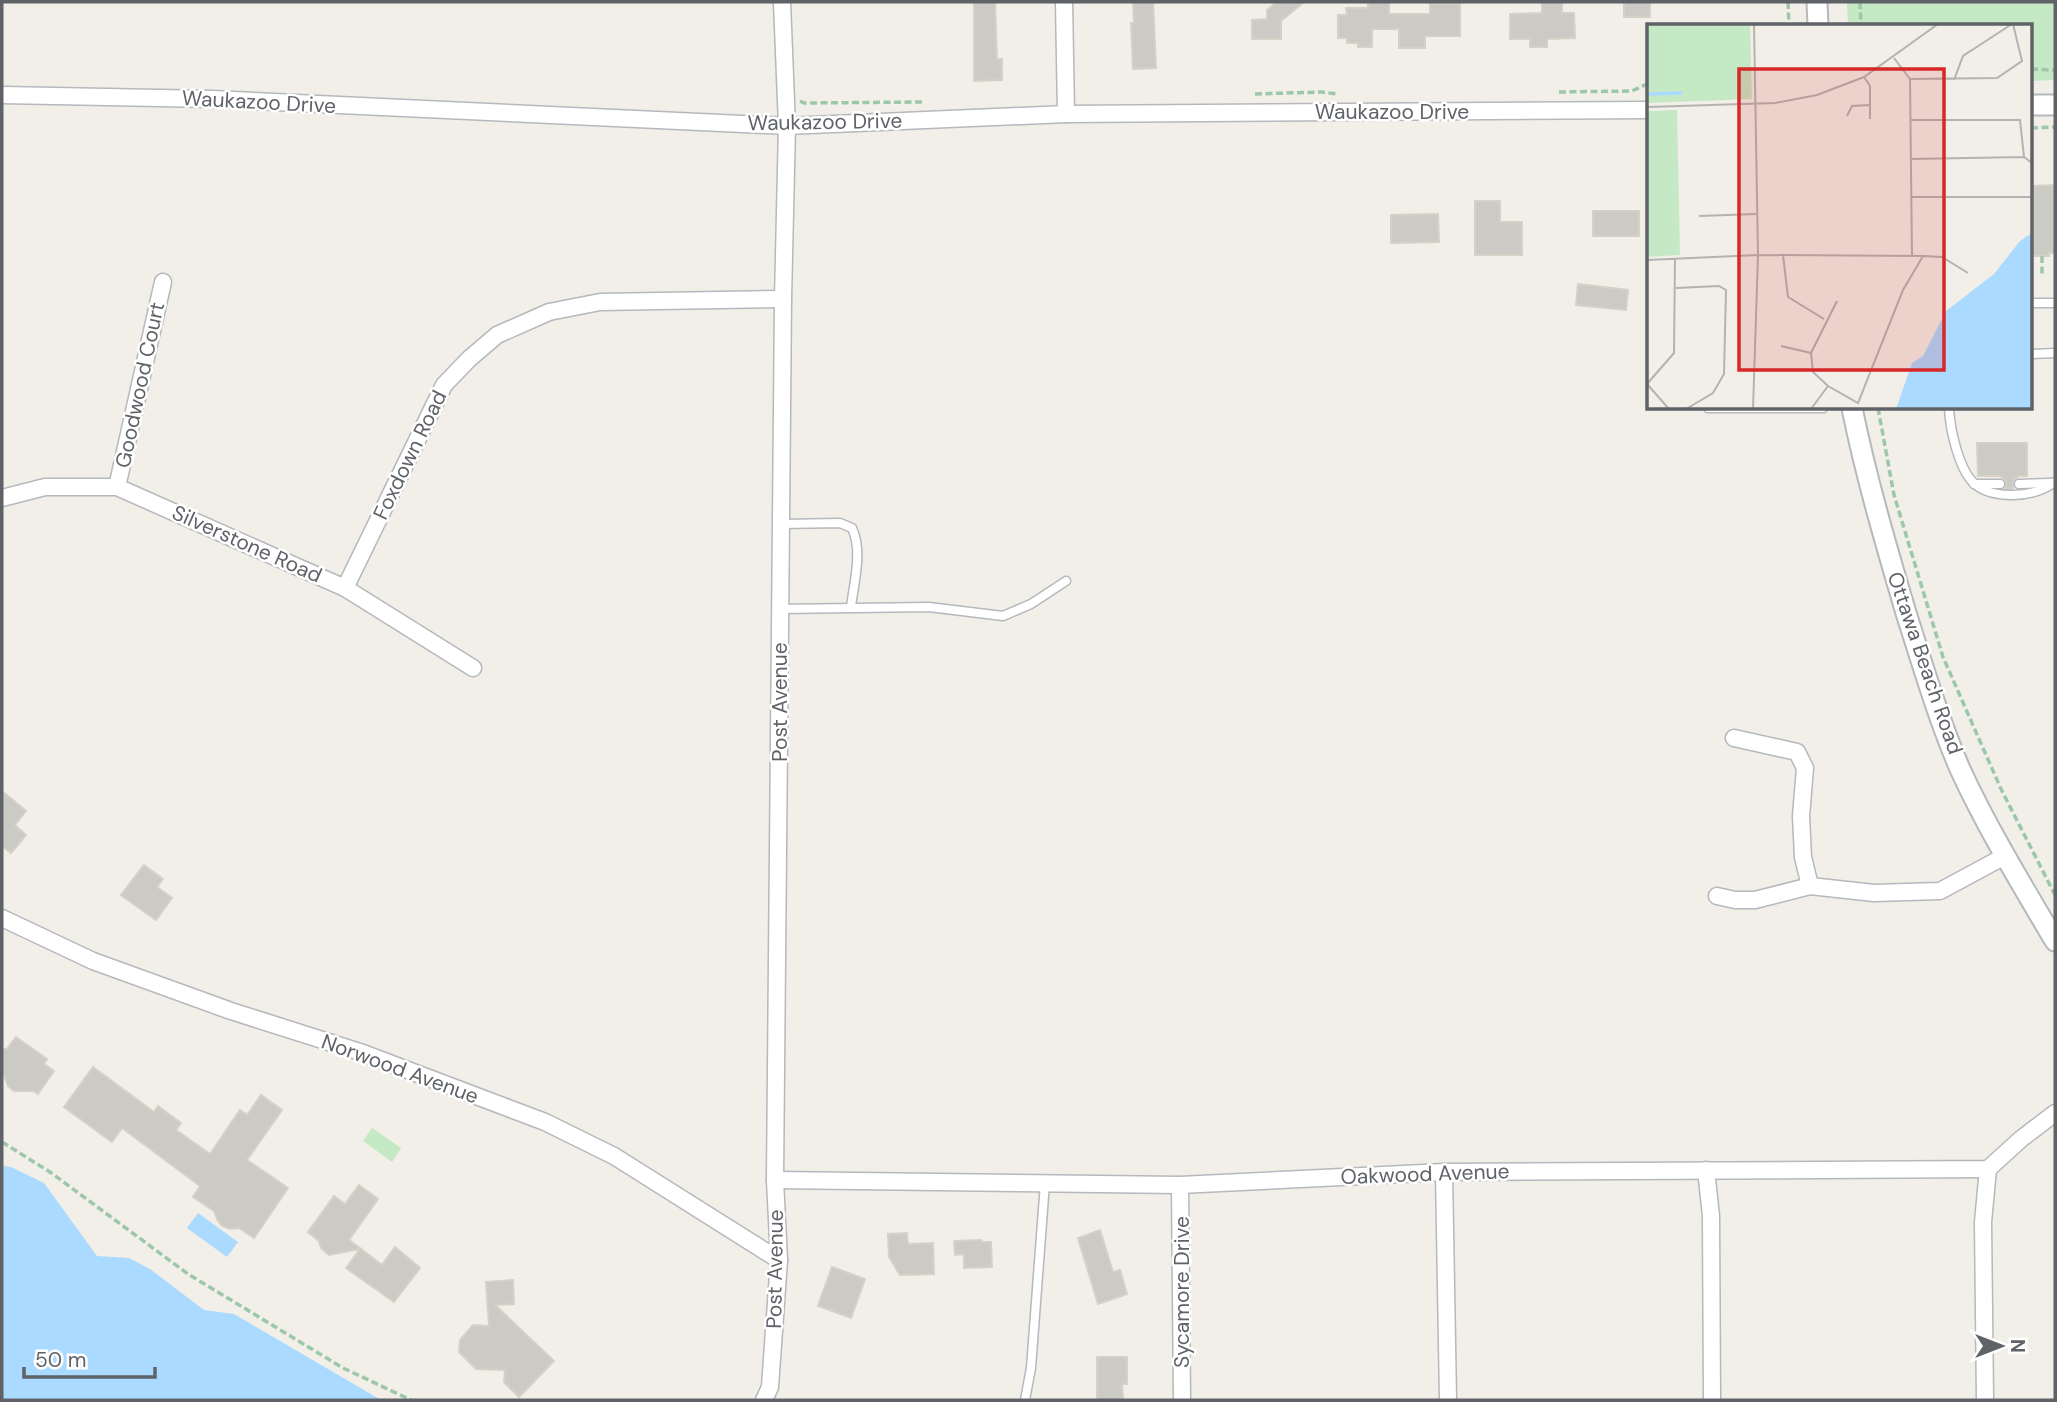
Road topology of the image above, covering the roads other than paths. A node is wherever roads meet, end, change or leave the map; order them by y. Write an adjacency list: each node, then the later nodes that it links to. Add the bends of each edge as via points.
1 (782, 2): 10 (street, Post Avenue)
2 (1064, 2): 9 (street)
3 (1817, 2): 4 (street)
4 (1818, 24)
5 (2, 95): 10 (street, Waukazoo Drive, via 212,99)
6 (2032, 105): 7 (street)
7 (2055, 105)
8 (1647, 110): 9 (street, Waukazoo Drive)
9 (1066, 114): 10 (street, Waukazoo Drive)
10 (787, 126): 12 (street, Post Avenue)
11 (163, 282): 23 (street, Goodwood Court)
12 (783, 299): 25 (street, Post Avenue); 27 (street, Foxdown Road, via 600,302 549,312 497,335 444,385)
13 (2032, 303): 14 (lane)
14 (2055, 303)
15 (2032, 354): 16 (lane)
16 (2055, 354)
17 (1852, 410): 32 (street, Ottawa Beach Road, via 1882,534 1937,712)
18 (1949, 410): 20 (lane, via 1961,462)
19 (2054, 482): 20 (lane, via 2020,495 1991,493); 22 (lane)
20 (1974, 484): 21 (lane)
21 (2000, 484)
22 (2019, 484)
23 (117, 487): 24 (street, Silverstone Road, via 45,487); 27 (street, Silverstone Road)
24 (2, 498)
25 (781, 524): 28 (lane, via 840,523 852,528 857,556); 29 (street, Post Avenue)
26 (1066, 581): 28 (lane, via 1031,604 1003,615 929,607)
27 (345, 588): 30 (street, Silverstone Road)
28 (851, 607): 29 (lane)
29 (780, 609): 41 (street, Post Avenue)
30 (472, 668)
31 (1734, 738): 33 (street, via 1797,752 1805,768 1801,816)
32 (2005, 856): 33 (street, via 1940,891 1874,893); 36 (street, Ottawa Beach Road)
33 (1810, 886): 34 (street, via 1755,900)
34 (1717, 896)
35 (2, 918): 44 (street, Norwood Avenue, via 93,961 360,1052 545,1122 614,1156)
36 (2055, 941)
37 (2055, 1113): 38 (street)
38 (1987, 1168): 39 (street, Oakwood Avenue); 50 (street, via 1983,1222)
39 (1706, 1170): 40 (street, Oakwood Avenue); 49 (street, via 1711,1216)
40 (1444, 1172): 43 (street, Oakwood Avenue); 48 (street)
41 (775, 1180): 42 (street, Oakwood Avenue); 44 (street, Post Avenue)
42 (1045, 1183): 43 (street, Oakwood Avenue); 46 (lane)
43 (1180, 1185): 47 (street, Sycamore Drive)
44 (779, 1260): 45 (street, Post Avenue, via 770,1387)
45 (764, 1400)
46 (1025, 1400)
47 (1182, 1400)
48 (1448, 1400)
49 (1712, 1400)
50 (1985, 1400)

